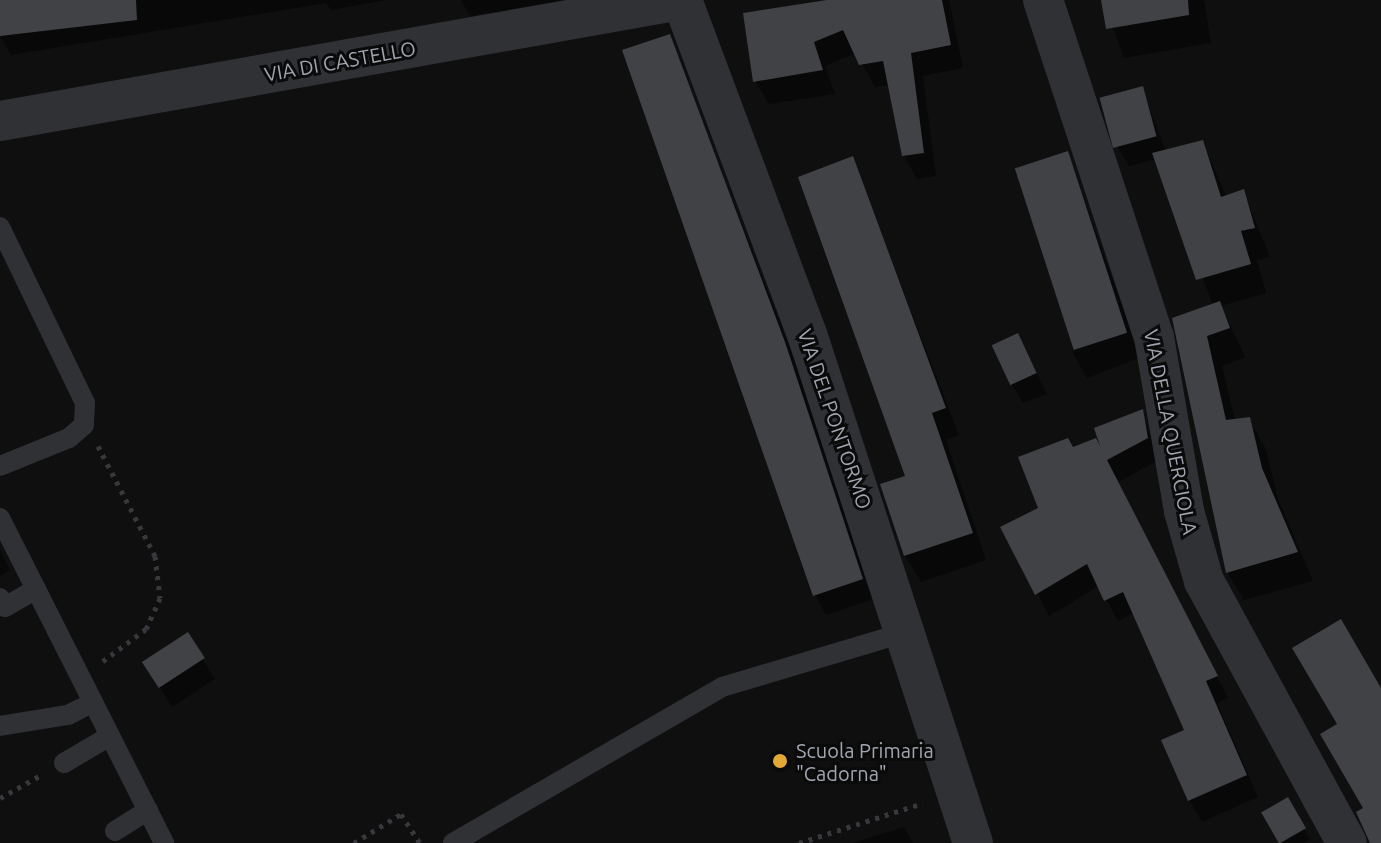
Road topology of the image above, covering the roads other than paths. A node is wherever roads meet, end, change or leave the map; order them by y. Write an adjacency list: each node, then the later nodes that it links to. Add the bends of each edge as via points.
1 (681, 0): 3 (street, VIA DI CASTELLO); 9 (street, VIA DEL PONTORMO)
2 (1043, 0): 19 (street, VIA DELLA QUERCIOLA, via 1154,337 1184,511 1204,581)
3 (0, 121)
4 (0, 227): 5 (lane, via 85,403 84,425 69,438)
5 (0, 466)
6 (0, 518): 7 (lane)
7 (36, 589): 8 (lane, via 5,607); 10 (lane)
8 (0, 598)
9 (907, 632): 17 (lane, via 722,687); 18 (street, VIA DEL PONTORMO)
10 (93, 702): 11 (lane, via 68,715); 12 (lane)
11 (0, 726)
12 (110, 736): 13 (lane); 14 (lane)
13 (64, 763)
14 (148, 810): 15 (lane); 16 (lane)
15 (115, 831)
16 (164, 843)
17 (453, 843)
18 (973, 843)
19 (1347, 843)

